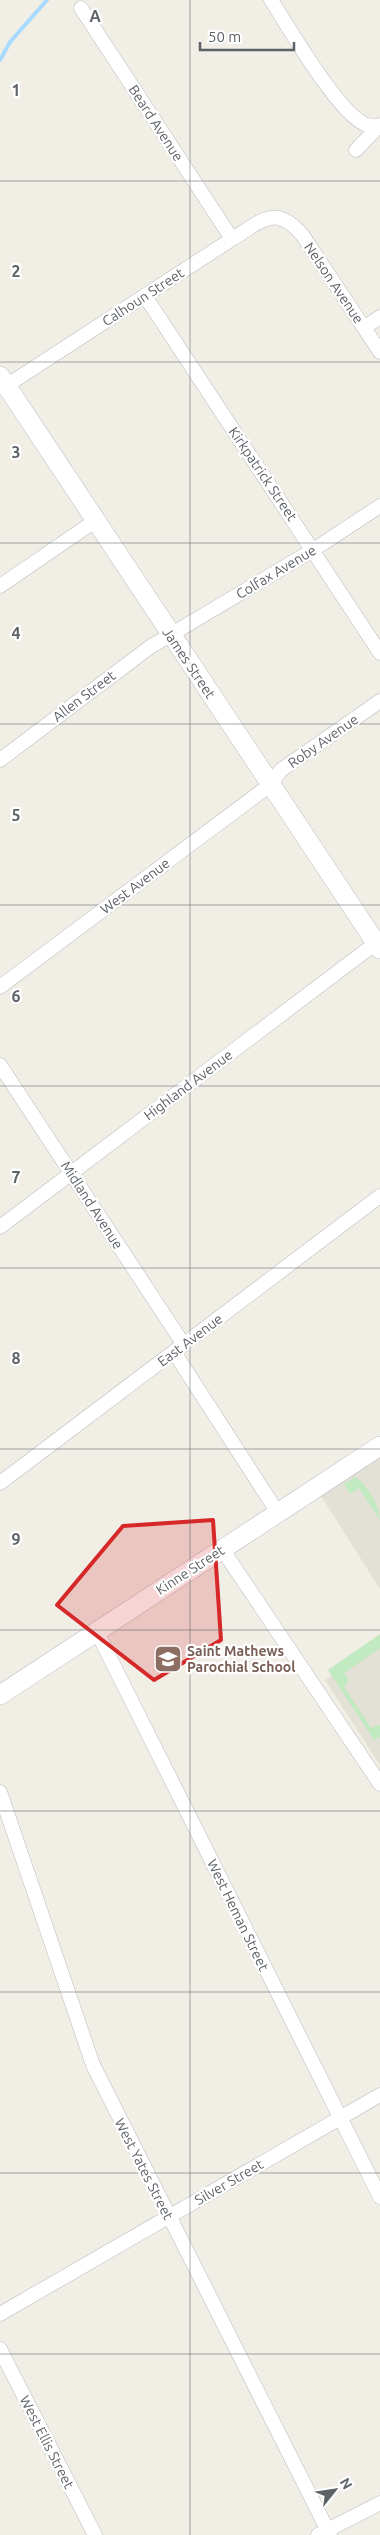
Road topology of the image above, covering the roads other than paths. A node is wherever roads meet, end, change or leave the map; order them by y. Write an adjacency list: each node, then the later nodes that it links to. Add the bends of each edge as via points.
1 (271, 0): 3 (street, via 326,84 347,109 366,125)
2 (81, 8): 6 (street, Beard Avenue)
3 (379, 125): 4 (street)
4 (356, 150)
5 (283, 218): 6 (street, Calhoun Street, via 270,217); 9 (street, Nelson Avenue, via 303,236)
6 (232, 239): 7 (street, Calhoun Street)
7 (144, 296): 11 (street, Calhoun Street); 14 (street, Kirkpatrick Street)
8 (380, 317): 9 (street)
9 (364, 327): 10 (street, Nelson Avenue)
10 (380, 352)
11 (3, 381): 13 (street, James Street)
12 (380, 506): 14 (street, Colfax Avenue)
13 (95, 521): 15 (street); 16 (street, James Street)
14 (313, 550): 16 (street, Colfax Avenue); 17 (street, Kirkpatrick Street)
15 (0, 586)
16 (170, 635): 19 (street, Allen Street); 20 (street, James Street)
17 (380, 653)
18 (380, 702): 20 (street, Roby Avenue, via 281,770)
19 (0, 760)
20 (270, 784): 21 (street, James Street); 22 (street, West Avenue)
21 (378, 946): 24 (street, Highland Avenue)
22 (0, 988)
23 (0, 1065): 24 (street, Midland Avenue)
24 (71, 1174): 26 (street, Highland Avenue); 27 (street, Midland Avenue)
25 (380, 1196): 27 (street, East Avenue)
26 (0, 1227)
27 (179, 1348): 29 (street, East Avenue); 30 (street, Midland Avenue)
28 (380, 1446): 30 (street, Kinne Street)
29 (0, 1483)
30 (278, 1512): 31 (street, Kinne Street)
31 (222, 1549): 32 (street, Kinne Street); 34 (street)
32 (97, 1632): 33 (street, Kinne Street); 37 (street, West Heman Street)
33 (0, 1695)
34 (380, 1784)
35 (0, 1792): 39 (street, West Yates Street, via 92,2065)
36 (380, 2095): 37 (street, Silver Street)
37 (341, 2118): 38 (street, West Heman Street); 39 (street, Silver Street)
38 (380, 2197)
39 (168, 2216): 40 (street, Silver Street); 43 (street, West Yates Street)
40 (0, 2314)
41 (0, 2349): 44 (street, West Ellis Street)
42 (380, 2503): 43 (street)
43 (325, 2533)
44 (95, 2535)

